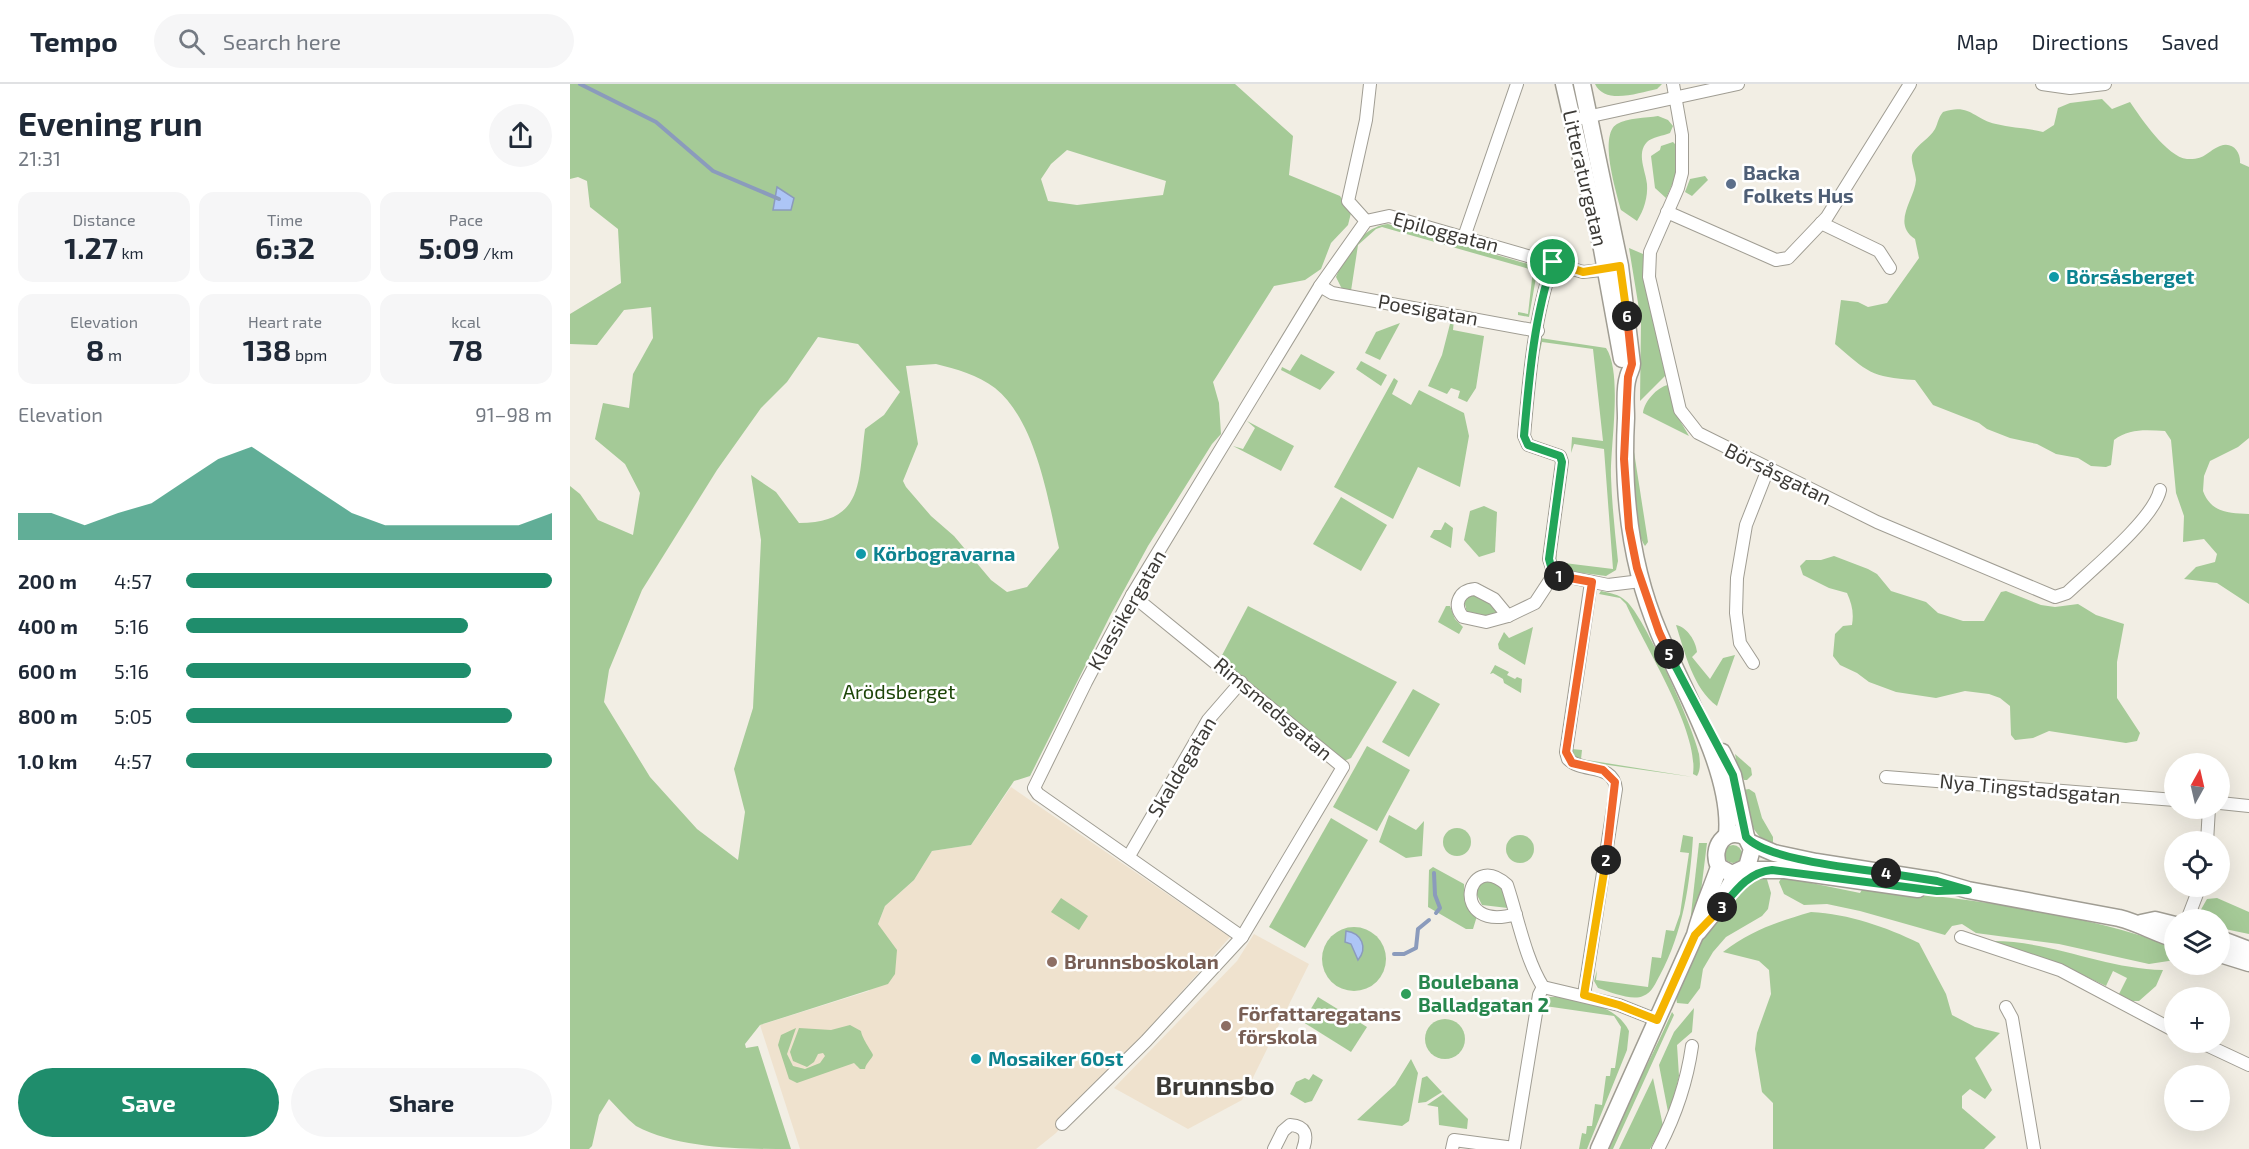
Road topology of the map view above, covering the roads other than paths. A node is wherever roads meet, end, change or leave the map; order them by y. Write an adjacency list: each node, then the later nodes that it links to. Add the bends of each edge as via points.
1 (1370, 84): 14 (street, Epiloggatan, via 1348,201)
2 (1517, 84): 16 (street)
3 (1564, 84): 12 (street, Litteraturgatan)
4 (1582, 84): 11 (street, Litteraturgatan)
5 (1673, 84): 10 (street, Börsåsgatan)
6 (1738, 84): 10 (street)
7 (1910, 84): 15 (street)
8 (2042, 84): 9 (street, via 2070,88)
9 (2106, 84)
10 (1675, 99): 11 (street); 13 (street, Börsåsgatan, via 1683,165)
11 (1589, 117): 12 (street); 18 (street, Litteraturgatan)
12 (1572, 121): 18 (street, Litteraturgatan)
13 (1667, 212): 15 (street, via 1776,260 1788,258); 22 (street, Börsåsgatan, via 1650,252 1649,276 1680,411 1698,433)
14 (1365, 221): 16 (street, Epiloggatan, via 1389,216); 20 (street, Klassikergatan)
15 (1821, 223): 19 (street, via 1879,251)
16 (1464, 237): 17 (street, Epiloggatan)
17 (1553, 262): 18 (street, Epiloggatan, via 1583,272); 21 (street)
18 (1613, 268): 25 (street, Litteraturgatan, via 1632,364 1624,459 1627,506)
19 (1890, 268)
20 (1320, 286): 21 (street, Poesigatan, via 1332,293 1365,300); 27 (street, Klassikergatan)
21 (1538, 331): 24 (street, via 1524,436 1528,445 1552,451 1562,462 1549,559)
22 (1768, 469): 23 (street, Börsåsgatan, via 1948,554 2055,597 2067,593 2132,530 2154,505); 29 (street, via 1746,525 1737,578 1740,643)
23 (2160, 490)
24 (1554, 574): 26 (street); 28 (street, via 1535,603)
25 (1641, 581): 26 (street, via 1621,585); 31 (street, Litteraturgatan, via 1659,632)
26 (1592, 582): 54 (street, via 1566,752 1575,765 1608,773 1616,789)
27 (1132, 595): 30 (street, Rimsmedsgatan); 38 (street, Klassikergatan, via 1034,788)
28 (1508, 616)
29 (1753, 663)
30 (1241, 682): 38 (street, Skaldegatan, via 1203,728); 47 (street, Rimsmedsgatan, via 1343,767)
31 (1690, 696): 36 (street, Litteraturgatan, via 1720,774 1728,814); 37 (street, Litteraturgatan, via 1733,775)
32 (1886, 777): 33 (street, Nya Tingstadsgatan)
33 (2164, 799)
34 (2230, 804): 35 (street)
35 (2249, 806)
36 (1727, 835): 37 (street, via 1736,833); 39 (street, Litteraturgatan, via 1718,845)
37 (1749, 840): 40 (street, Litteraturgatan, via 1751,859); 41 (street, via 1773,853 1937,881)
38 (1129, 856): 47 (street, Klassikergatan)
39 (1719, 867): 40 (street, via 1727,873); 45 (street, Litteraturgatan, via 1702,906)
40 (1746, 872): 41 (street, via 1785,870 1937,891); 45 (street, Litteraturgatan, via 1720,899)
41 (1968, 890): 44 (street)
42 (1516, 914): 53 (street, via 1535,975)
43 (2164, 922): 44 (street)
44 (2141, 923): 46 (street)
45 (1695, 935): 56 (street, Litteraturgatan)
46 (2164, 936)
47 (1242, 937): 61 (street)
48 (1961, 937): 57 (street, via 2060,970)
49 (2230, 943): 50 (street)
50 (2249, 950)
51 (2230, 957): 52 (street)
52 (2249, 963)
53 (1543, 987): 54 (street); 64 (street, via 1514,1148 1454,1140)
54 (1584, 995): 56 (street)
55 (2006, 1006): 67 (street, via 2012,1018)
56 (1657, 1020): 65 (street, Litteraturgatan)
57 (2164, 1025)
58 (1692, 1046): 66 (street, via 1689,1069)
59 (2223, 1053): 60 (street)
60 (2249, 1065)
61 (1062, 1124)
62 (1274, 1149): 63 (street, via 1290,1125 1305,1131)
63 (1303, 1149)
64 (1452, 1149)
65 (1599, 1149)
66 (1658, 1149)
67 (2034, 1149)

